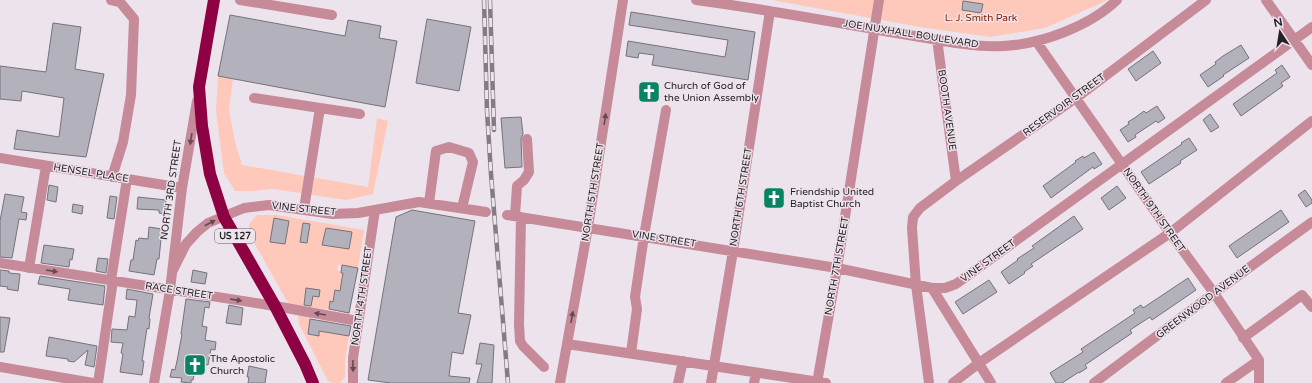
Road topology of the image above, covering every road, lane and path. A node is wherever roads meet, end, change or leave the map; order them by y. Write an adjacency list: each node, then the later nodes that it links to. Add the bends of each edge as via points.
1 (111, 0): 29 (street, via 120,2 134,19 131,95 123,142)
2 (214, 0): 18 (highway, NORTH 3RD STREET / US 127)
3 (240, 0): 11 (street)
4 (623, 0): 41 (street, NORTH 5TH STREET, one-way to 4)
5 (696, 0): 10 (street, JOE NUXHALL BOULEVARD)
6 (879, 0): 13 (street, NORTH 7TH STREET)
7 (1118, 0): 16 (street, JOE NUXHALL BOULEVARD, via 1089,20 1063,33)
8 (1206, 0): 20 (street, RESERVOIR STREET)
9 (1266, 0): 15 (street)
10 (770, 11): 13 (street, JOE NUXHALL BOULEVARD); 44 (street, NORTH 6TH STREET)
11 (332, 14)
12 (1312, 27): 15 (street, VINE STREET)
13 (874, 29): 14 (street, JOE NUXHALL BOULEVARD); 47 (street, NORTH 7TH STREET)
14 (938, 40): 16 (street, JOE NUXHALL BOULEVARD, via 1004,46); 31 (street, BOOTH AVENUE)
15 (1294, 40): 17 (street); 27 (street, VINE STREET)
16 (1036, 41): 20 (street, NORTH 9TH STREET)
17 (1312, 65)
18 (199, 87): 32 (street, NORTH 3RD STREET, one-way to 32); 39 (highway, US 127, via 207,161)
19 (254, 98): 21 (street)
20 (1076, 98): 27 (street, NORTH 9TH STREET); 31 (street, RESERVOIR STREET)
21 (320, 108): 23 (street); 35 (street)
22 (666, 110): 43 (street)
23 (360, 114)
24 (1312, 121): 42 (street)
25 (527, 139): 38 (street, via 529,172 517,186)
26 (0, 158): 28 (street, HENSEL PLACE)
27 (1122, 164): 42 (street, NORTH 9TH STREET); 51 (street, VINE STREET, via 956,284 945,288)
28 (46, 166): 29 (street, HENSEL PLACE); 46 (street)
29 (112, 177): 30 (street, HENSEL PLACE)
30 (127, 179): 32 (street, HENSEL PLACE); 49 (street)
31 (956, 180): 50 (street, RESERVOIR STREET, via 920,208 913,217)
32 (182, 188): 48 (street, NORTH 3RD STREET)
33 (428, 203): 34 (street, VINE STREET); 34 (street, via 436,151 449,147 469,153 473,162); 36 (street, VINE STREET, via 419,202)
34 (462, 208): 37 (street, VINE STREET)
35 (304, 209): 36 (street, VINE STREET, via 333,214); 39 (street, VINE STREET, via 257,206 244,208)
36 (375, 210): 56 (street, NORTH 4TH STREET)
37 (486, 212)
38 (514, 216): 41 (street, VINE STREET); 65 (street, via 520,341)
39 (224, 217): 48 (street, VINE STREET, one-way to 39, via 186,244 197,232 208,223); 54 (highway, US 127)
40 (1312, 222): 53 (street, GREENWOOD AVENUE)
41 (588, 227): 43 (street, VINE STREET); 58 (street, NORTH 5TH STREET, one-way to 41)
42 (1170, 233): 53 (street, NORTH 9TH STREET); 62 (street)
43 (644, 236): 44 (street, VINE STREET); 59 (street, via 635,297 637,309)
44 (733, 250): 47 (street, VINE STREET); 63 (street, NORTH 6TH STREET)
45 (0, 263): 46 (street, RACE STREET)
46 (29, 268): 49 (street, RACE STREET, one-way to 49)
47 (838, 268): 50 (street, VINE STREET); 75 (street, NORTH 7TH STREET)
48 (173, 270): 52 (street, NORTH 3RD STREET)
49 (111, 280): 52 (street, RACE STREET); 68 (street)
50 (916, 285): 51 (street, VINE STREET); 76 (street)
51 (932, 288): 62 (street)
52 (170, 290): 54 (street, RACE STREET, one-way to 54); 69 (street, NORTH 3RD STREET)
53 (1214, 293): 57 (street, NORTH 9TH STREET); 79 (street, GREENWOOD AVENUE)
54 (275, 306): 56 (street, RACE STREET, one-way to 54); 70 (highway, US 127)
55 (1312, 307): 57 (street, via 1302,295)
56 (358, 321): 71 (street, NORTH 4TH STREET, one-way to 71, via 353,358)
57 (1243, 338): 60 (street, NORTH 9TH STREET)
58 (567, 344): 59 (street); 72 (street, NORTH 5TH STREET)
59 (631, 353): 61 (street)
60 (1259, 360): 80 (street); 81 (street)
61 (683, 361): 63 (street); 73 (street)
62 (979, 363): 77 (street); 78 (street)
63 (714, 366): 66 (street); 74 (street, NORTH 6TH STREET)
64 (0, 367): 67 (street)
65 (544, 367)
66 (755, 378): 75 (street)
67 (93, 383)
68 (98, 383)
69 (154, 383)
70 (313, 383)
71 (353, 383)
72 (560, 383)
73 (678, 383)
74 (711, 383)
75 (820, 383)
76 (929, 383)
77 (953, 383)
78 (991, 383)
79 (1094, 383)
80 (1226, 383)
81 (1259, 383)

